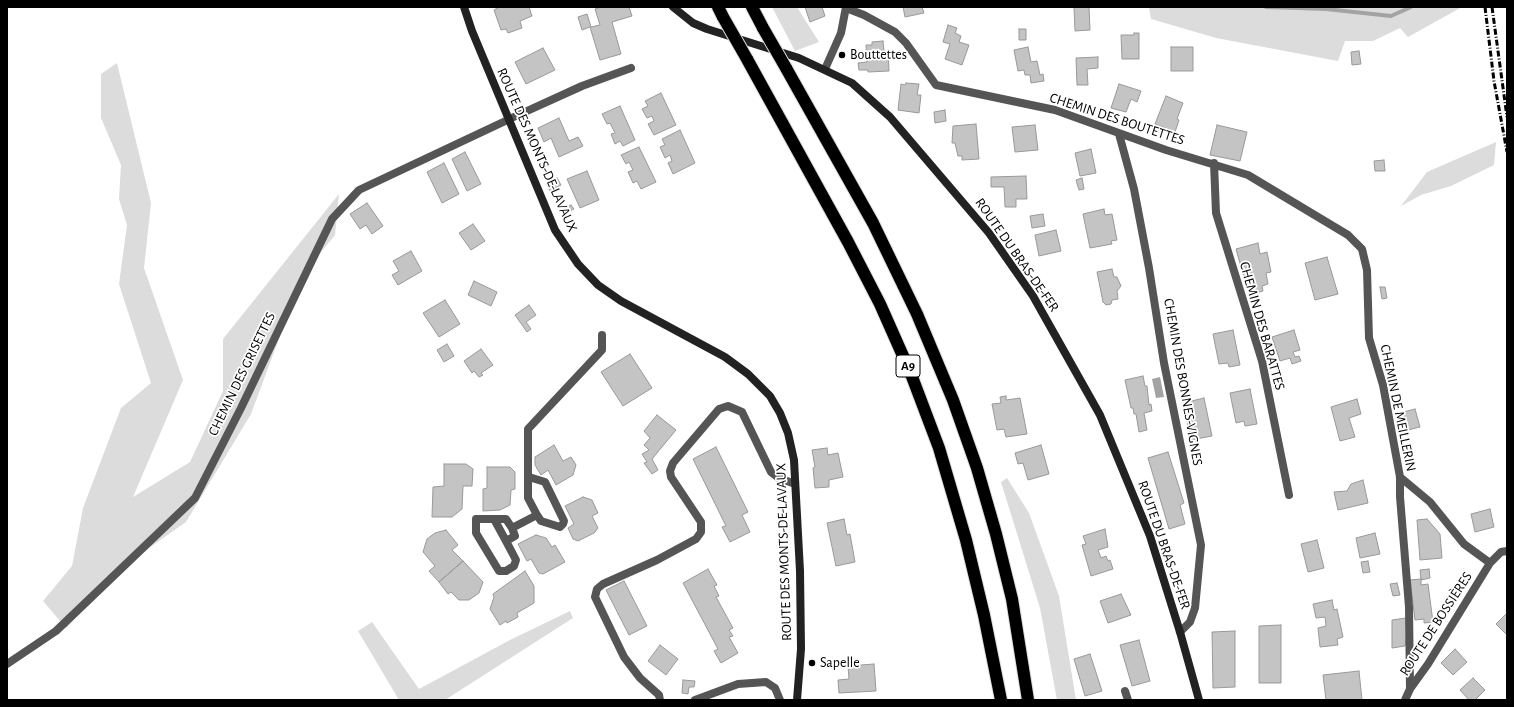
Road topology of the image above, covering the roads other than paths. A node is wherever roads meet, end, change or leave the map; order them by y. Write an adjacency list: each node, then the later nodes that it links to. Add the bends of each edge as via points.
1 (464, 7): 8 (street, ROUTE DES MONTS-DE-LAVAUX)
2 (672, 7): 7 (street, ROUTE DU BRAS-DE-FER, via 693,23 707,29 799,58)
3 (752, 7): 23 (highway, A9, bridge, via 873,223 941,369 977,468)
4 (846, 8): 7 (street, via 841,33); 9 (street, CHEMIN DES BOUTETTES, via 895,32 936,85 1056,110)
5 (721, 12): 32 (highway, A9, bridge, via 848,242 880,304 911,374 939,448 966,540)
6 (632, 68): 8 (street, CHEMIN DES GRISETTES, via 582,86)
7 (825, 69): 24 (street, ROUTE DU BRAS-DE-FER, via 852,83 890,117 989,233 1034,296 1100,415 1150,536)
8 (508, 119): 15 (street, ROUTE DES MONTS-DE-LAVAUX, via 555,230 578,264 598,285 626,304 725,357 748,374 770,396 788,433 794,460); 25 (street, CHEMIN DES GRISETTES, via 359,190 332,219 195,498 56,630)
9 (1120, 134): 10 (street, CHEMIN DES BOUTETTES); 24 (street, CHEMIN DES BONNES-VIGNES, via 1134,189 1164,362 1201,545 1195,608 1190,622)
10 (1214, 163): 11 (street, CHEMIN DES BOUTETTES, via 1248,175); 16 (street, CHEMIN DES BARATTES, via 1216,213 1262,361)
11 (1348, 235): 14 (street, CHEMIN DE MEILLERIN, via 1362,249 1368,270 1369,338 1383,385)
12 (602, 335): 13 (street, via 602,350 528,429)
13 (529, 477): 17 (street, via 528,498); 17 (street, via 545,482 564,521 560,527 541,521)
14 (1400, 477): 22 (street, ROUTE DE BOSSIÈRES, via 1430,502 1464,544); 26 (street, CHEMIN DE MEILLERIN, via 1409,607)
15 (795, 484): 28 (street, via 771,472 742,412 728,406 719,409 673,463 671,477 701,522 701,532 696,539 657,560 604,584 597,589 595,596 624,657 640,678 659,695); 31 (street, ROUTE DES MONTS-DE-LAVAUX, via 801,648)
16 (1289, 495)
17 (537, 515): 19 (street)
18 (494, 519): 19 (street, via 506,519); 20 (street); 20 (street, via 476,519 476,533 499,571 510,569 516,560)
19 (512, 528): 20 (street, via 515,536)
20 (506, 541)
21 (1507, 551): 22 (street, ROUTE DE BOSSIÈRES, via 1501,552)
22 (1490, 563): 26 (street, ROUTE DE BOSSIÈRES)
23 (1012, 599): 33 (highway, A9); 34 (highway, A9)
24 (1180, 632): 36 (street, ROUTE DU BRAS-DE-FER)
25 (7, 664)
26 (1410, 689): 37 (street, ROUTE DE BOSSIÈRES)
27 (1125, 691): 35 (street)
28 (660, 700)
29 (695, 700): 30 (street, via 738,684 766,682 775,688)
30 (780, 700)
31 (797, 700)
32 (1001, 700)
33 (1028, 700)
34 (1035, 700)
35 (1128, 700)
36 (1198, 700)
37 (1405, 700)

